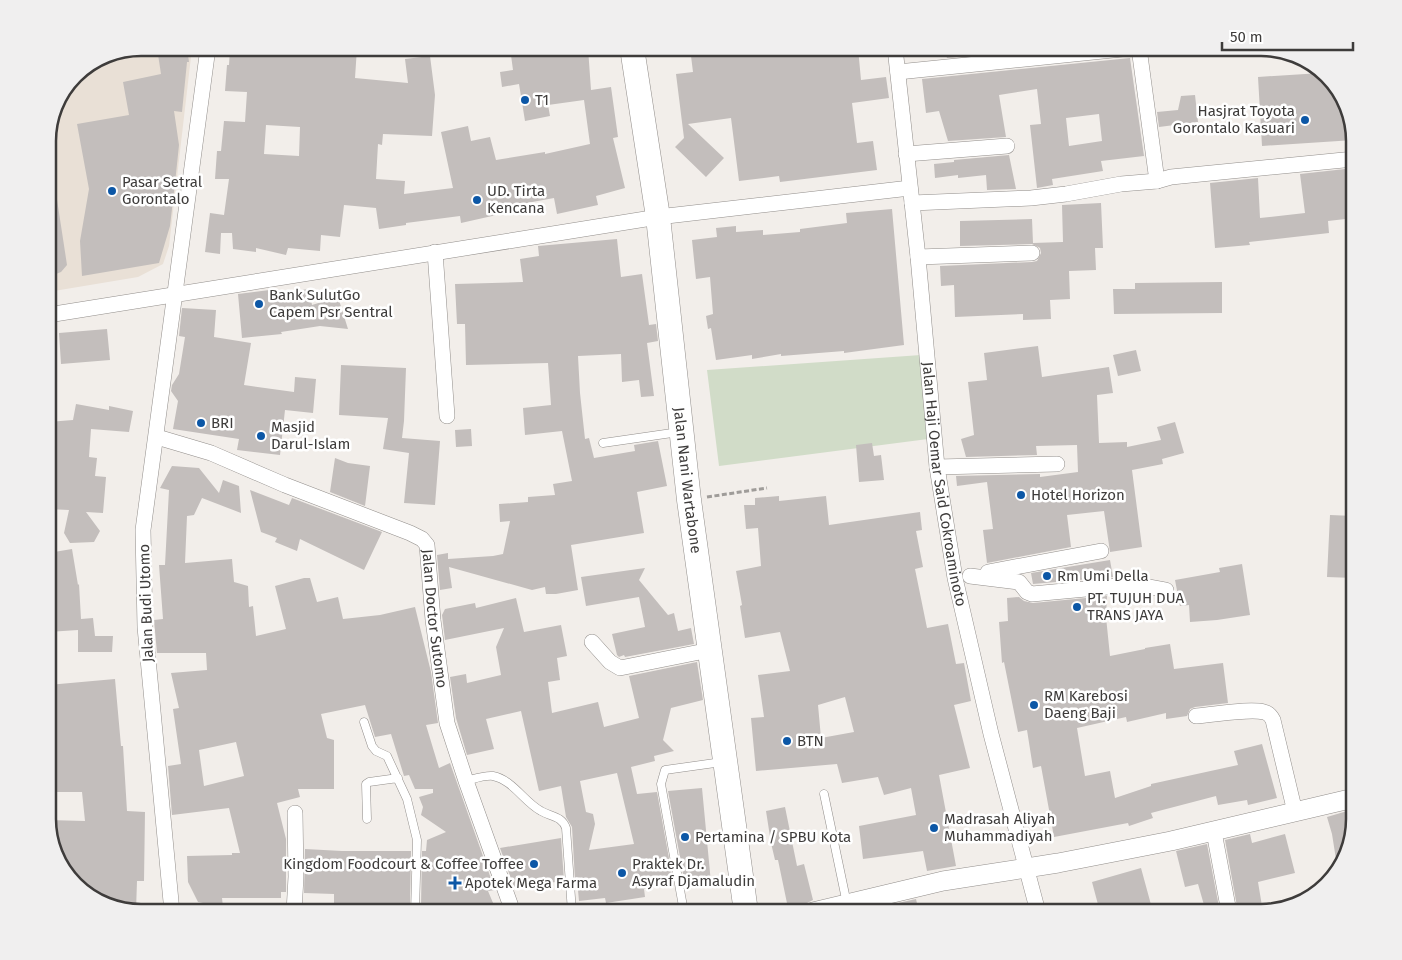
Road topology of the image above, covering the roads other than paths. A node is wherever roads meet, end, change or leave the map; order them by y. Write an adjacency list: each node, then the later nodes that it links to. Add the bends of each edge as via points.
1 (207, 56): 16 (street, Jalan Budi Utomo)
2 (633, 56): 12 (main road, Jalan Nani Wartabone)
3 (896, 56): 6 (street, Jalan Haji Oemar Said Cokroaminoto)
4 (1054, 56): 6 (street)
5 (1140, 56): 10 (street)
6 (898, 72): 8 (street, Jalan Haji Oemar Said Cokroaminoto)
7 (1007, 146): 8 (street)
8 (906, 154): 11 (street, Jalan Haji Oemar Said Cokroaminoto)
9 (1346, 160): 10 (street, via 1171,176)
10 (1157, 181): 11 (street, via 1031,198)
11 (911, 196): 12 (street); 15 (street, Jalan Haji Oemar Said Cokroaminoto)
12 (658, 217): 13 (street); 19 (main road, Jalan Nani Wartabone)
13 (435, 252): 16 (street); 18 (street)
14 (1032, 253): 15 (street)
15 (918, 257): 23 (street, Jalan Haji Oemar Said Cokroaminoto)
16 (175, 294): 17 (street); 20 (street, Jalan Budi Utomo)
17 (56, 314)
18 (447, 416)
19 (681, 432): 21 (lane); 29 (main road, Jalan Nani Wartabone)
20 (157, 437): 34 (street, Jalan Doctor Sutomo, via 210,453 422,539 427,545 433,620 448,723); 42 (street, Jalan Budi Utomo, via 143,530 145,628)
21 (603, 443)
22 (1057, 464): 23 (street)
23 (937, 467): 26 (street, Jalan Haji Oemar Said Cokroaminoto)
24 (1101, 551): 25 (street)
25 (970, 576): 26 (street); 27 (street, via 1010,579 1019,582 1032,594 1128,585)
26 (955, 578): 41 (street, Jalan Haji Oemar Said Cokroaminoto)
27 (1166, 590)
28 (592, 642): 29 (street, via 620,668)
29 (710, 650): 32 (main road, Jalan Nani Wartabone)
30 (1196, 716): 37 (street, via 1243,712 1269,714)
31 (364, 722): 33 (lane, via 372,746 387,756)
32 (724, 762): 47 (lane, via 665,770 662,784); 48 (main road, Jalan Nani Wartabone)
33 (398, 778): 39 (lane, via 366,784); 44 (lane, via 407,799 416,840)
34 (466, 781): 45 (street, Jalan Doctor Sutomo); 46 (lane, via 485,776 501,779 541,812 564,822)
35 (824, 794): 49 (lane)
36 (1346, 800): 37 (street)
37 (1294, 812): 40 (street)
38 (296, 813): 43 (street)
39 (367, 819)
40 (1214, 832): 41 (street); 51 (street)
41 (1026, 868): 49 (street, via 943,881); 50 (street, Jalan Haji Oemar Said Cokroaminoto)
42 (171, 904)
43 (294, 904)
44 (415, 904)
45 (510, 904)
46 (571, 904)
47 (683, 904)
48 (745, 904)
49 (847, 904)
50 (1036, 904)
51 (1228, 904)

